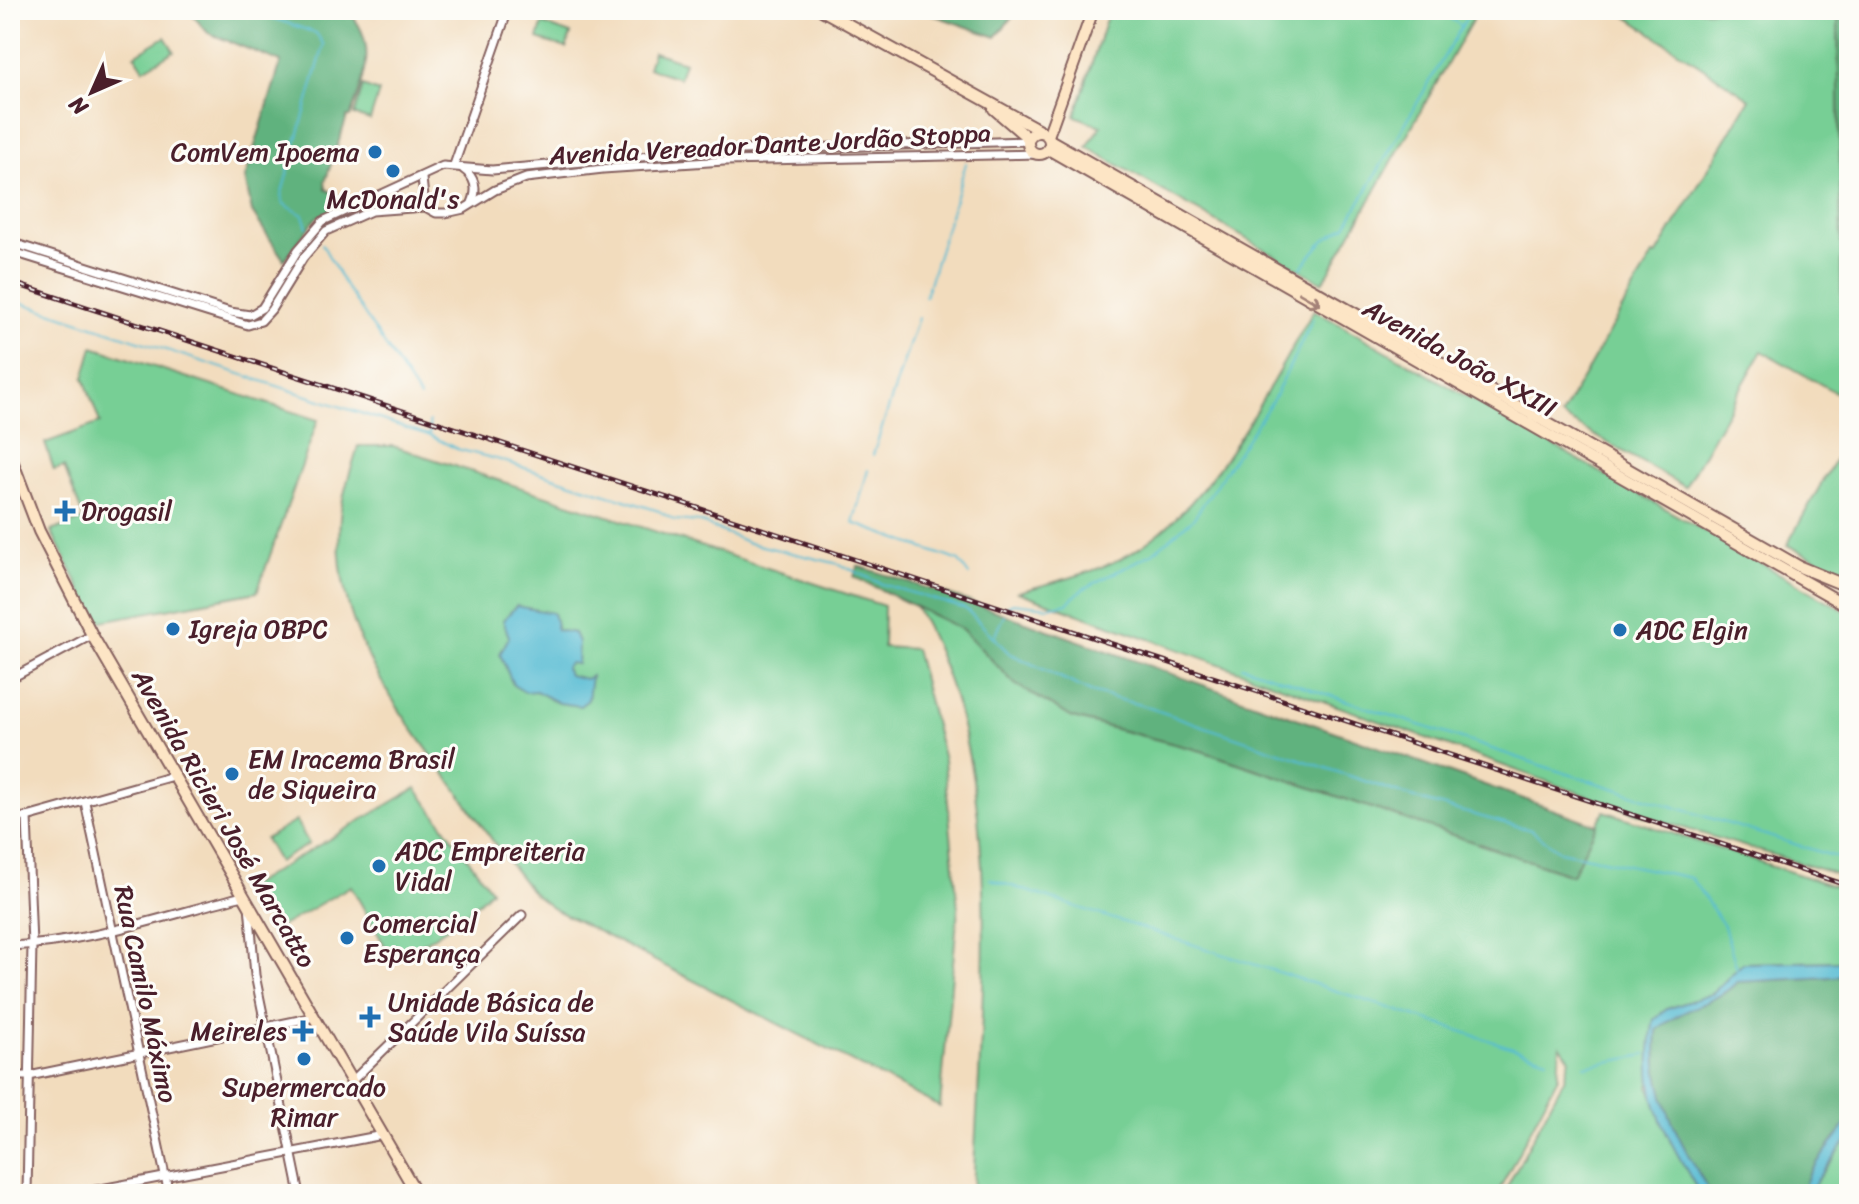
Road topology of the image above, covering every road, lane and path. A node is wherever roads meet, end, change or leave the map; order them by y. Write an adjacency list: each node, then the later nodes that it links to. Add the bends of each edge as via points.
1 (508, 10): 7 (street)
2 (822, 10): 4 (main road, Avenida João XXIII)
3 (1093, 10): 6 (main road)
4 (980, 98): 5 (main road, Avenida João XXIII); 6 (main road, Avenida João XXIII)
5 (1028, 140): 6 (main road); 6 (main road, Avenida João XXIII, via 1031,149); 7 (street, Avenida Vereador Dante Jordão Stoppa, via 708,151 492,170)
6 (1045, 142): 10 (street, Avenida Vereador Dante Jordão Stoppa, via 573,172 526,178); 14 (main road, Avenida João XXIII, via 1800,567); 15 (main road, Avenida João XXIII, one-way to 15)
7 (457, 166): 8 (street, Avenida Vereador Dante Jordão Stoppa, via 432,169); 10 (street, via 476,187 472,203)
8 (422, 178): 9 (street); 11 (street, Avenida Vereador Dante Jordão Stoppa, via 323,221 257,313 230,312)
9 (425, 207): 10 (street, via 436,213); 12 (street, via 371,211 333,226 303,258 271,310 248,325)
10 (464, 209)
11 (10, 242)
12 (10, 251)
13 (10, 456): 16 (main road, Avenida Ricieri José Marcatto, via 46,546)
14 (1849, 587)
15 (1849, 607)
16 (92, 635): 17 (street); 18 (main road, Avenida Ricieri José Marcatto)
17 (10, 679)
18 (173, 776): 19 (street); 22 (main road, Avenida Ricieri José Marcatto)
19 (85, 802): 20 (street); 24 (street, Rua Camilo Máximo)
20 (27, 817): 21 (street); 25 (street)
21 (10, 818)
22 (246, 900): 24 (street); 27 (main road, Avenida Ricieri José Marcatto); 28 (street)
23 (522, 915): 32 (street)
24 (110, 929): 25 (street); 29 (street, Rua Camilo Máximo)
25 (32, 945): 26 (street); 31 (street)
26 (10, 946)
27 (314, 1017): 28 (street); 32 (main road, Avenida Ricieri José Marcatto)
28 (265, 1027): 29 (street); 34 (street)
29 (138, 1053): 31 (street); 35 (street, Rua Camilo Máximo)
30 (10, 1076): 31 (street)
31 (29, 1076): 37 (street)
32 (351, 1082): 33 (main road, Avenida Ricieri José Marcatto)
33 (383, 1135): 34 (street); 41 (main road, Avenida Ricieri José Marcatto)
34 (292, 1151): 35 (street); 40 (street)
35 (165, 1177): 36 (street); 39 (street, Rua Camilo Máximo)
36 (95, 1192): 38 (street)
37 (27, 1194)
38 (75, 1194)
39 (169, 1194)
40 (300, 1194)
41 (417, 1194)

